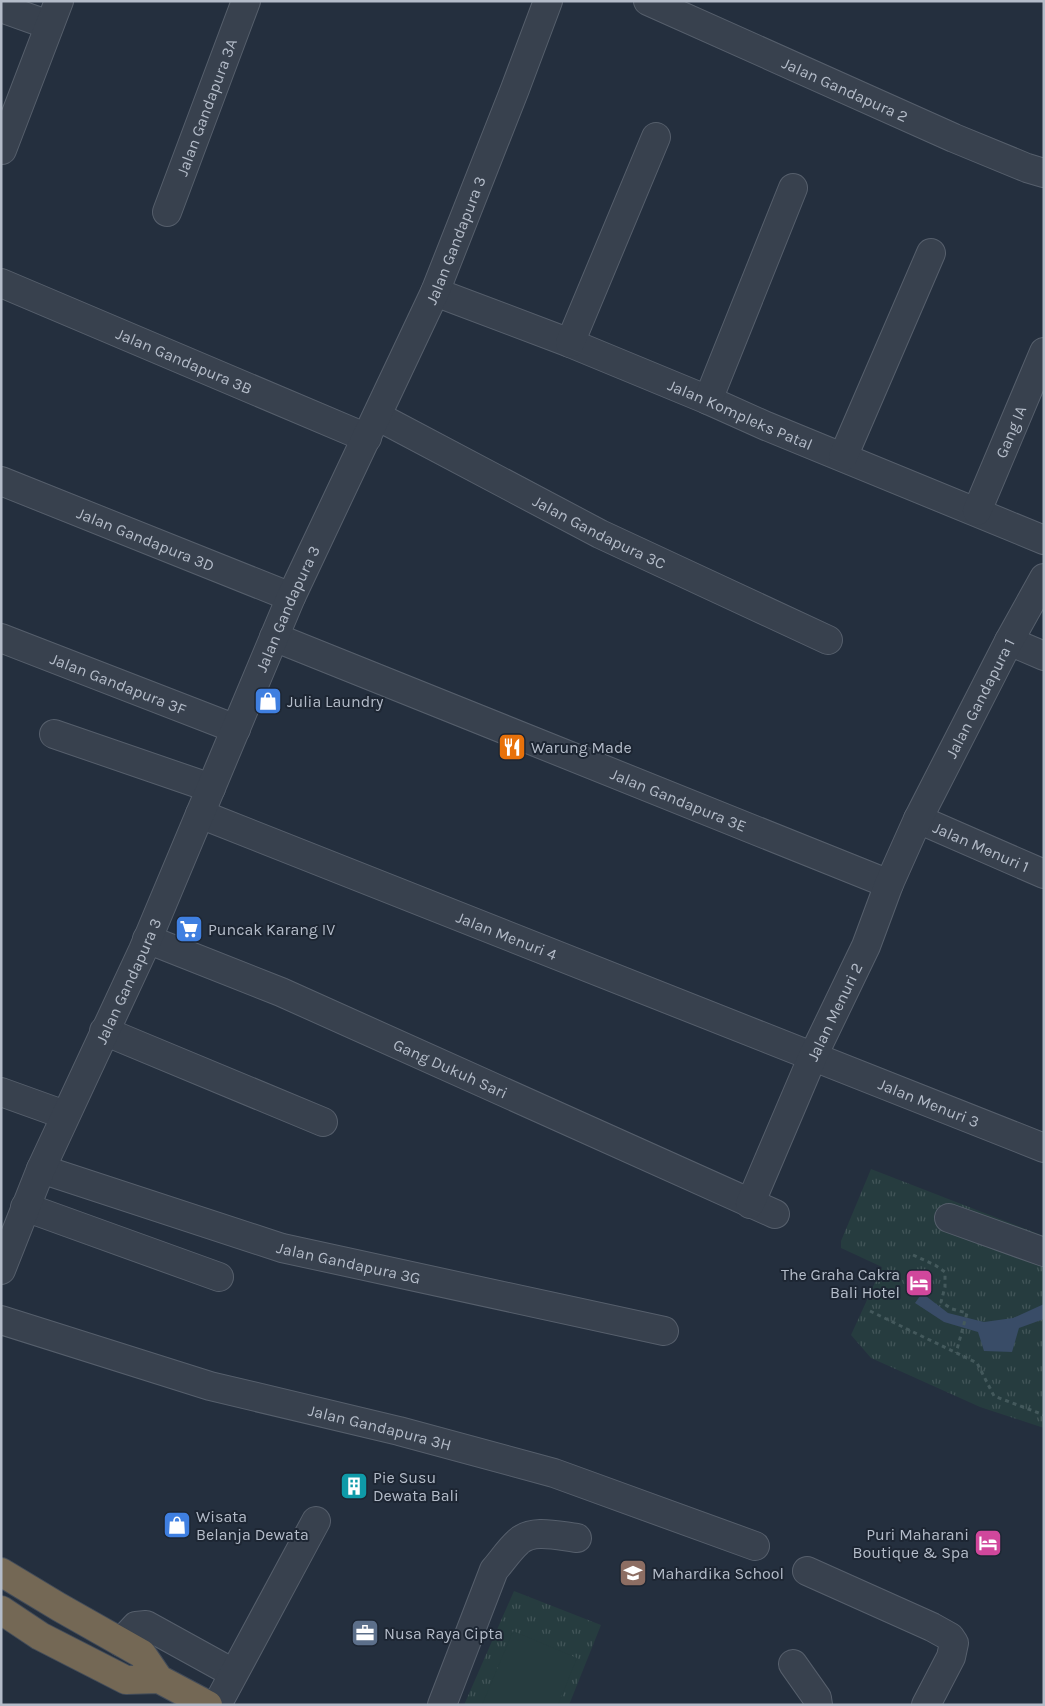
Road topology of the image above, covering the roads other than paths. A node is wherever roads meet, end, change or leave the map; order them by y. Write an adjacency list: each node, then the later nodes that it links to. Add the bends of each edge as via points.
1 (246, 1): 10 (street, Jalan Gandapura 3A)
2 (548, 1): 13 (street, Jalan Gandapura 3)
3 (648, 1): 8 (street, Jalan Gandapura 2, via 954,138)
4 (1, 8): 5 (street)
5 (54, 13): 7 (street)
6 (656, 137): 14 (street)
7 (2, 150)
8 (1044, 173)
9 (793, 188): 16 (street)
10 (166, 212)
11 (931, 253): 18 (street)
12 (1, 283): 17 (street, Jalan Gandapura 3B)
13 (435, 292): 14 (street, Jalan Kompleks Patal); 17 (street, Jalan Gandapura 3)
14 (570, 343): 16 (street, Jalan Kompleks Patal)
15 (1044, 352): 20 (street, Gang IA)
16 (708, 400): 18 (street, Jalan Kompleks Patal)
17 (372, 427): 23 (street, Jalan Gandapura 3); 26 (street, Jalan Gandapura 3C)
18 (843, 457): 20 (street, Jalan Kompleks Patal)
19 (1, 481): 23 (street, Jalan Gandapura 3D)
20 (977, 512): 21 (street, Jalan Kompleks Patal)
21 (1044, 540)
22 (1044, 578): 27 (street, Jalan Gandapura 1)
23 (291, 597): 24 (street, Jalan Gandapura 3)
24 (274, 637): 29 (street, Jalan Gandapura 3); 35 (street, Jalan Gandapura 3E)
25 (1, 638): 29 (street, Jalan Gandapura 3F)
26 (828, 640)
27 (1009, 641): 28 (street); 33 (street, Jalan Gandapura 1)
28 (1044, 656)
29 (236, 729): 31 (street, Jalan Gandapura 3)
30 (54, 734): 31 (street)
31 (211, 788): 32 (street, Jalan Gandapura 3)
32 (200, 814): 36 (street, Jalan Gandapura 3); 38 (street, Jalan Menuri 4)
33 (918, 819): 34 (street, Jalan Menuri 1); 35 (street, Jalan Menuri 2)
34 (1044, 874)
35 (890, 884): 38 (street, Jalan Menuri 2, via 866,946)
36 (147, 939): 37 (street, Jalan Gandapura 3); 44 (street, Gang Dukuh Sari, via 281,992)
37 (104, 1031): 40 (street, Jalan Gandapura 3); 41 (street)
38 (814, 1056): 42 (street, Jalan Menuri 3); 44 (street, Jalan Menuri 2)
39 (1, 1092): 40 (street)
40 (65, 1115): 43 (street, Jalan Gandapura 3)
41 (323, 1122)
42 (1044, 1148)
43 (41, 1169): 45 (street, Jalan Gandapura 3); 52 (street, Jalan Gandapura 3G, via 282,1248)
44 (750, 1204): 46 (street, Gang Dukuh Sari)
45 (25, 1207): 48 (street, Jalan Gandapura 3); 50 (street)
46 (775, 1214)
47 (949, 1218): 49 (street)
48 (4, 1252)
49 (1044, 1252)
50 (220, 1277)
51 (1, 1320): 55 (street, Jalan Gandapura 3H, via 210,1386 399,1431 554,1473)
52 (664, 1331)
53 (316, 1521): 61 (street)
54 (576, 1538): 65 (street, via 550,1534 519,1540 494,1570)
55 (754, 1546)
56 (806, 1571): 67 (street, via 950,1637 954,1643 951,1657)
57 (1, 1572): 59 (highway)
58 (1, 1610): 62 (highway, via 40,1636 126,1680)
59 (121, 1642): 61 (street, via 136,1626 146,1626); 62 (highway, via 142,1654)
60 (793, 1664): 66 (street, via 817,1698)
61 (233, 1673): 64 (street)
62 (159, 1679): 63 (highway)
63 (208, 1705)
64 (217, 1705)
65 (442, 1705)
66 (818, 1705)
67 (926, 1705)

